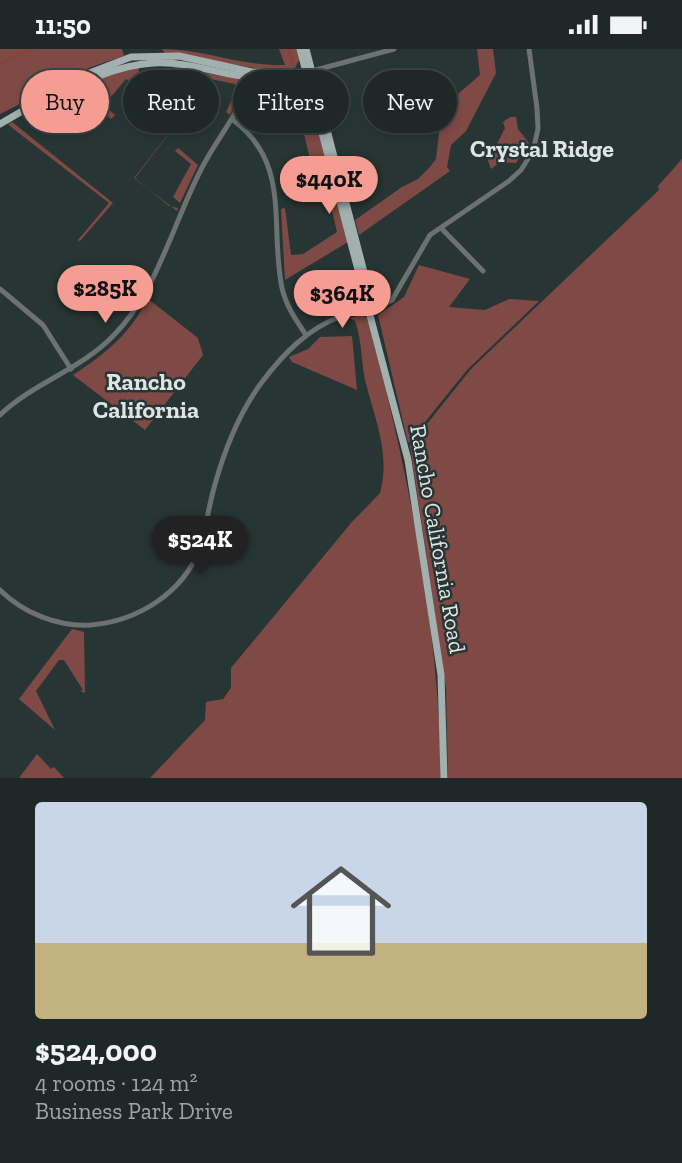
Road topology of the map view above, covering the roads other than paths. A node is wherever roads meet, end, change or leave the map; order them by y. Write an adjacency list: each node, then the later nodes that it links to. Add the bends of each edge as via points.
1 (156, 49): 7 (main road)
2 (300, 49): 11 (main road, Rancho California Road)
3 (306, 49): 12 (main road, Rancho California Road)
4 (361, 49): 8 (street)
5 (394, 49): 8 (street)
6 (529, 49): 21 (street, via 538,129 533,151 509,181)
7 (131, 57): 9 (main road); 10 (main road, via 179,56)
8 (363, 58): 13 (street)
9 (97, 70)
10 (243, 70)
11 (309, 70)
12 (309, 70)
13 (313, 70)
14 (109, 72): 15 (main road, via 144,64 177,64)
15 (233, 75)
16 (21, 112): 18 (main road)
17 (233, 120): 26 (street, via 205,162 133,312 114,336)
18 (0, 124)
19 (249, 133): 25 (street, via 266,156 275,197 282,290)
20 (326, 133): 24 (main road, Rancho California Road, via 366,277)
21 (441, 228): 22 (street); 24 (street, via 420,249 398,294)
22 (483, 271)
23 (0, 289): 26 (street, via 43,325)
24 (370, 309): 25 (street, via 338,317); 29 (main road, Rancho California Road, via 406,448 420,524 441,674)
25 (306, 335): 28 (street, via 284,354 244,409 223,461 198,552 166,595 134,615 86,625 43,617)
26 (71, 369): 27 (street, via 13,402)
27 (0, 415)
28 (0, 590)
29 (444, 778)

